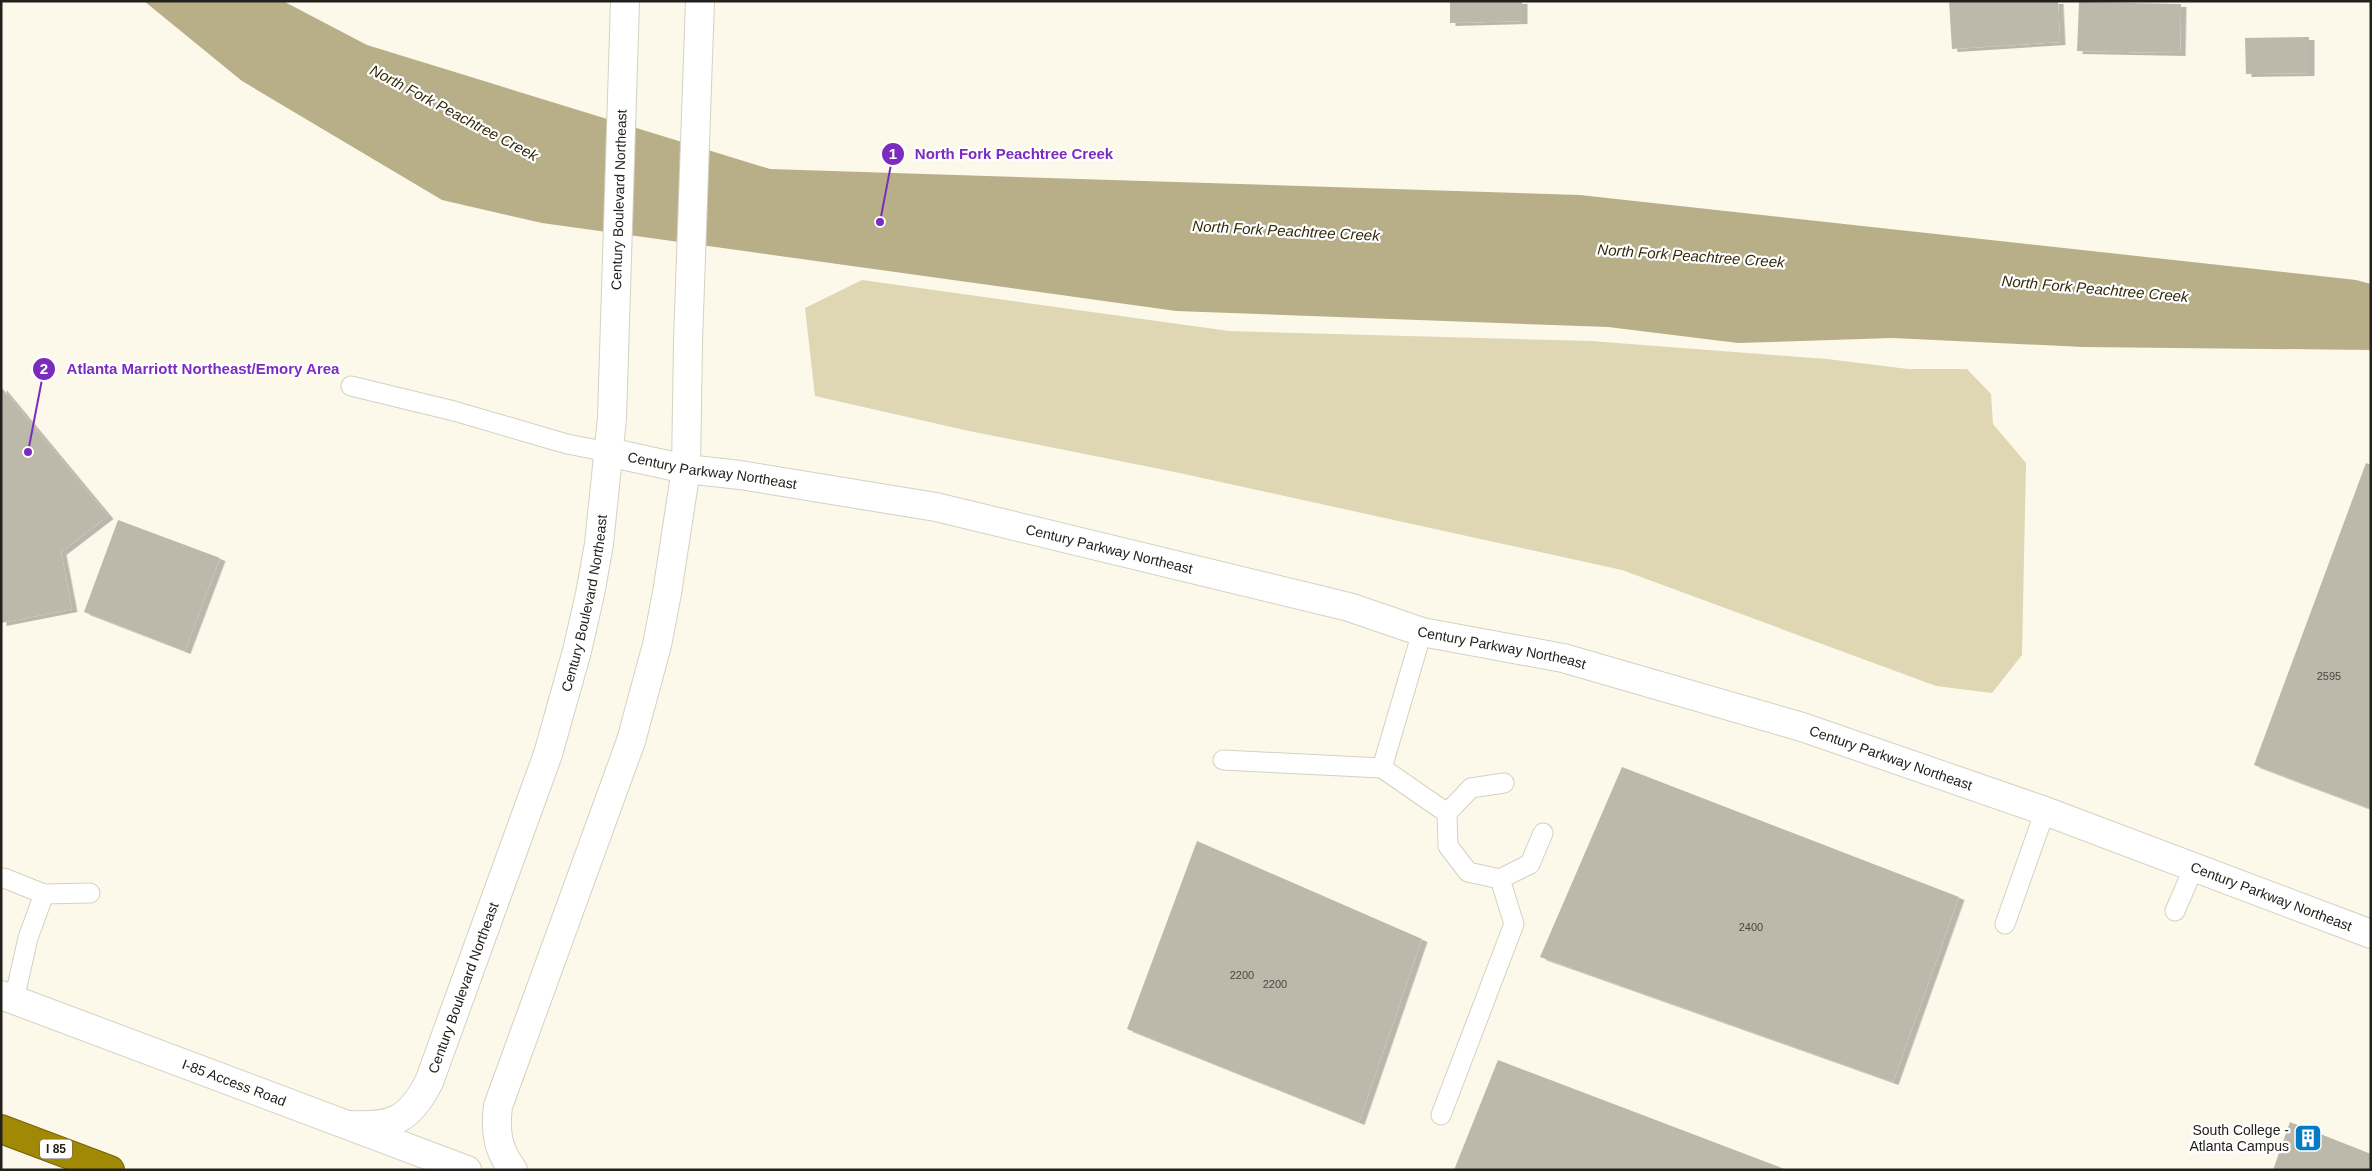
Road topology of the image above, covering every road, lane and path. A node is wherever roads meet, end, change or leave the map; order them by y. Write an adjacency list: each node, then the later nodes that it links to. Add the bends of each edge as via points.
1 (625, 1): 4 (street, Century Boulevard Northeast, via 612,418)
2 (700, 1): 5 (street)
3 (351, 386): 4 (lane)
4 (608, 452): 5 (street, Century Parkway Northeast); 23 (street, Century Boulevard Northeast, via 590,594 563,703 548,754 429,1082 419,1101 398,1120 383,1125)
5 (686, 469): 6 (street, Century Parkway Northeast, via 740,474 936,507 1349,608); 27 (street, via 667,594 642,704 498,1106 497,1142)
6 (1422, 632): 8 (lane); 10 (street, Century Parkway Northeast, via 1563,658 1671,689 1802,728)
7 (1223, 760): 8 (lane)
8 (1382, 768): 11 (lane)
9 (1504, 783): 11 (lane, via 1471,788)
10 (2045, 811): 13 (street, Century Parkway Northeast); 19 (lane)
11 (1447, 812): 15 (lane, via 1448,846 1468,872)
12 (1543, 833): 15 (lane, via 1530,864)
13 (2194, 867): 18 (lane); 20 (street, Century Parkway Northeast)
14 (4, 878): 17 (lane)
15 (1500, 879): 22 (lane, via 1514,924)
16 (90, 893): 17 (lane)
17 (44, 894): 21 (lane)
18 (2175, 911)
19 (2005, 924)
20 (2371, 934)
21 (8, 997): 23 (street, I-85 Access Road)
22 (1441, 1115)
23 (350, 1125): 26 (street, I-85 Access Road)
24 (1, 1129): 25 (highway, I 85)
25 (110, 1170)
26 (467, 1170)
27 (513, 1170)

